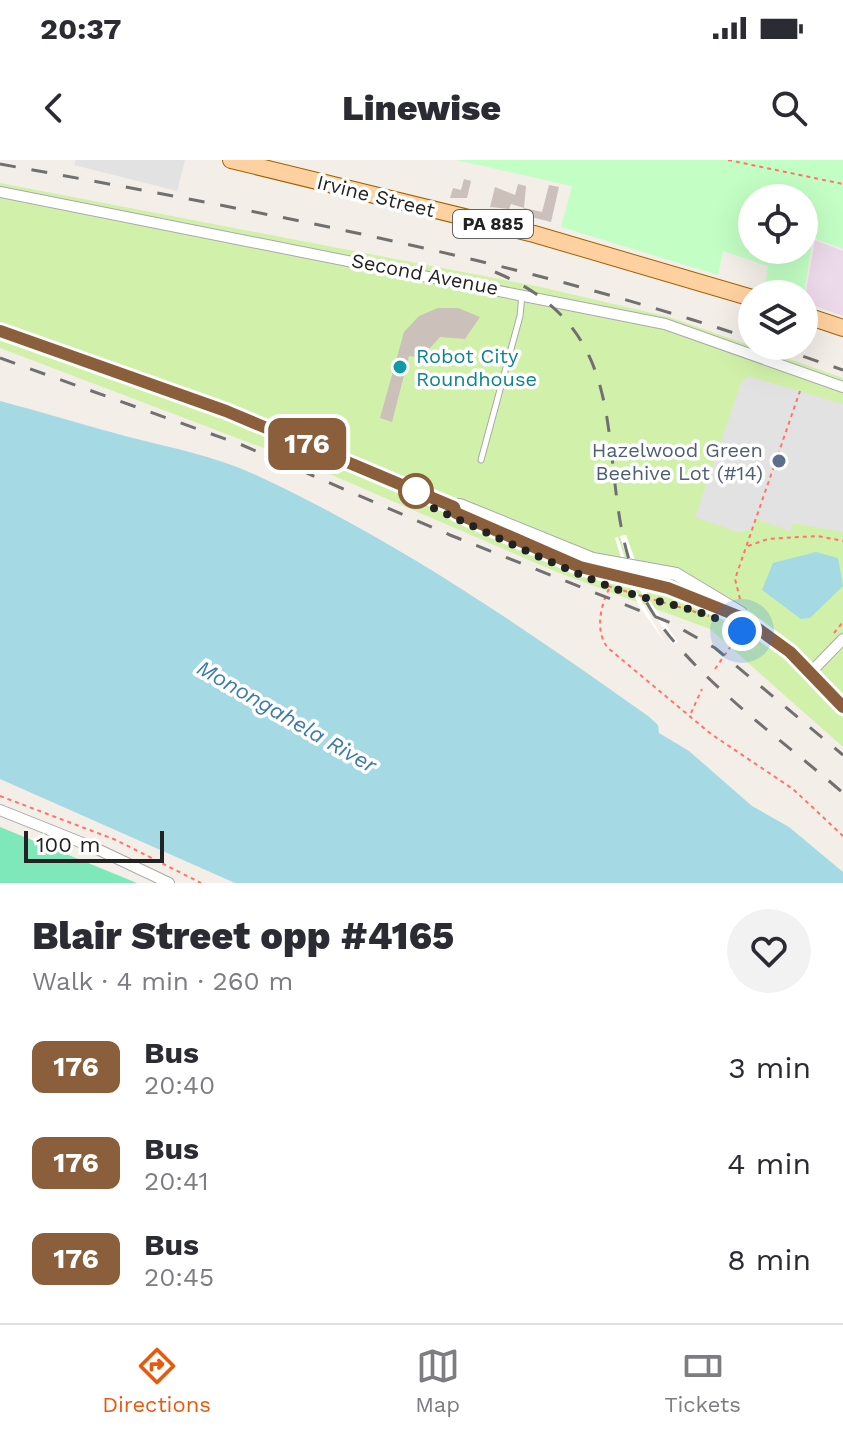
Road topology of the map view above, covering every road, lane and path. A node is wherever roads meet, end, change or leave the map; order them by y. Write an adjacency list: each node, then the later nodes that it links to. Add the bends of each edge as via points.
1 (231, 160): 6 (main road, Irvine Street / PA 885, via 534,234)
2 (728, 160): 3 (path)
3 (843, 184)
4 (0, 192): 5 (street, Second Avenue)
5 (522, 293): 10 (street, Second Avenue, via 665,324); 12 (lane)
6 (738, 294)
7 (818, 320): 8 (main road)
8 (843, 328)
9 (0, 331): 13 (street, via 226,411)
10 (843, 387)
11 (800, 391): 15 (path)
12 (481, 460)
13 (454, 507): 17 (street, via 456,513); 19 (street, via 593,559 676,574 716,596)
14 (843, 541): 15 (path, via 817,536)
15 (747, 545): 19 (path, via 735,579)
16 (596, 581): 17 (path)
17 (610, 581): 18 (path); 19 (street, via 681,592); 26 (path, via 600,638)
18 (714, 617)
19 (742, 621): 20 (path); 22 (path); 23 (street)
20 (751, 637)
21 (843, 639): 23 (street)
22 (715, 669)
23 (811, 672): 25 (street)
24 (702, 689): 26 (path)
25 (843, 707)
26 (690, 715): 29 (path, via 793,789)
27 (0, 796): 31 (path, via 116,840)
28 (0, 810): 30 (street)
29 (843, 836)
30 (169, 883)
31 (201, 883)

